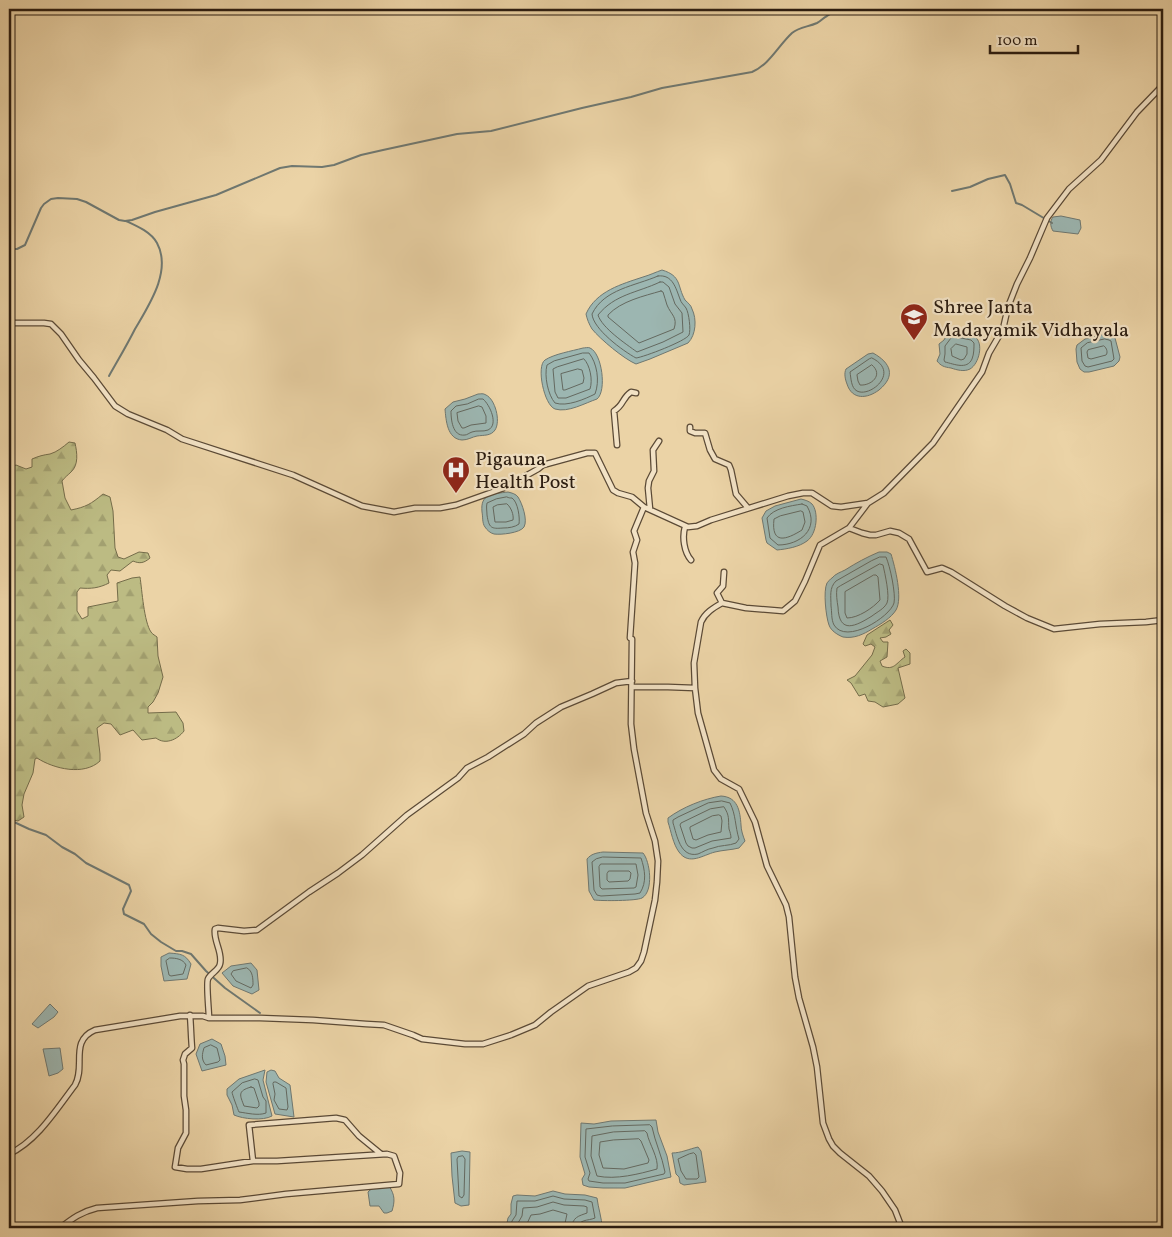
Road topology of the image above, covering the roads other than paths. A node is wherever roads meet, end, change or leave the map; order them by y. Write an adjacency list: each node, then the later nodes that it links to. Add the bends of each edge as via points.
1 (1163, 85): 7 (street, via 1136,112 1101,160 1069,189 1047,218 1017,284 1003,329 982,372 934,443 884,493)
2 (9, 323): 8 (street, via 51,324 112,402 128,414 182,439 293,475 362,506 394,512 456,505 504,488 543,465 595,453 613,490 632,497)
3 (636, 393): 6 (street, via 626,395 614,411)
4 (690, 427): 9 (street, via 690,431 705,433 715,459 728,465 736,494)
5 (659, 441): 10 (street, via 653,450 654,471 649,480)
6 (617, 445)
7 (868, 503): 9 (street, via 832,506 812,493 803,493); 12 (street)
8 (644, 507): 10 (street); 17 (street, via 634,531 637,540 633,552)
9 (748, 508): 11 (street, via 697,526)
10 (650, 509): 11 (street)
11 (685, 526): 13 (street, via 683,534)
12 (849, 528): 15 (street, via 820,545 795,601 783,611); 16 (street, via 870,535 890,531 899,533 909,539 927,572 942,568 951,572 1005,606 1054,629)
13 (691, 560)
14 (724, 572): 15 (street, via 724,586 717,593)
15 (722, 603): 19 (street, via 701,622 694,663)
16 (1163, 620)
17 (632, 681): 18 (street); 21 (street, via 616,683 561,707 468,768 362,855 258,930 215,929 220,960 207,984)
18 (632, 688): 19 (street); 21 (street, via 634,748 658,861 655,900 644,952 632,970 588,986 536,1025 483,1044 422,1039 384,1026 366,1024)
19 (695, 688): 26 (street, via 698,713 714,770 721,779 739,789 755,822 767,866 786,905 795,977 813,1047 829,1139 840,1153 869,1176 895,1210)
20 (190, 1015): 21 (street); 22 (street, via 102,1028 86,1035 81,1042 75,1086 33,1138); 24 (street, via 192,1048 183,1060 186,1133 178,1148 175,1166 187,1170)
21 (209, 1018)
22 (9, 1154)
23 (387, 1154): 24 (street); 24 (street, via 380,1154 345,1120 336,1118 249,1125); 25 (street, via 394,1156 400,1173 399,1184 240,1200 97,1208 83,1212)
24 (253, 1161)
25 (60, 1228)
26 (902, 1228)

